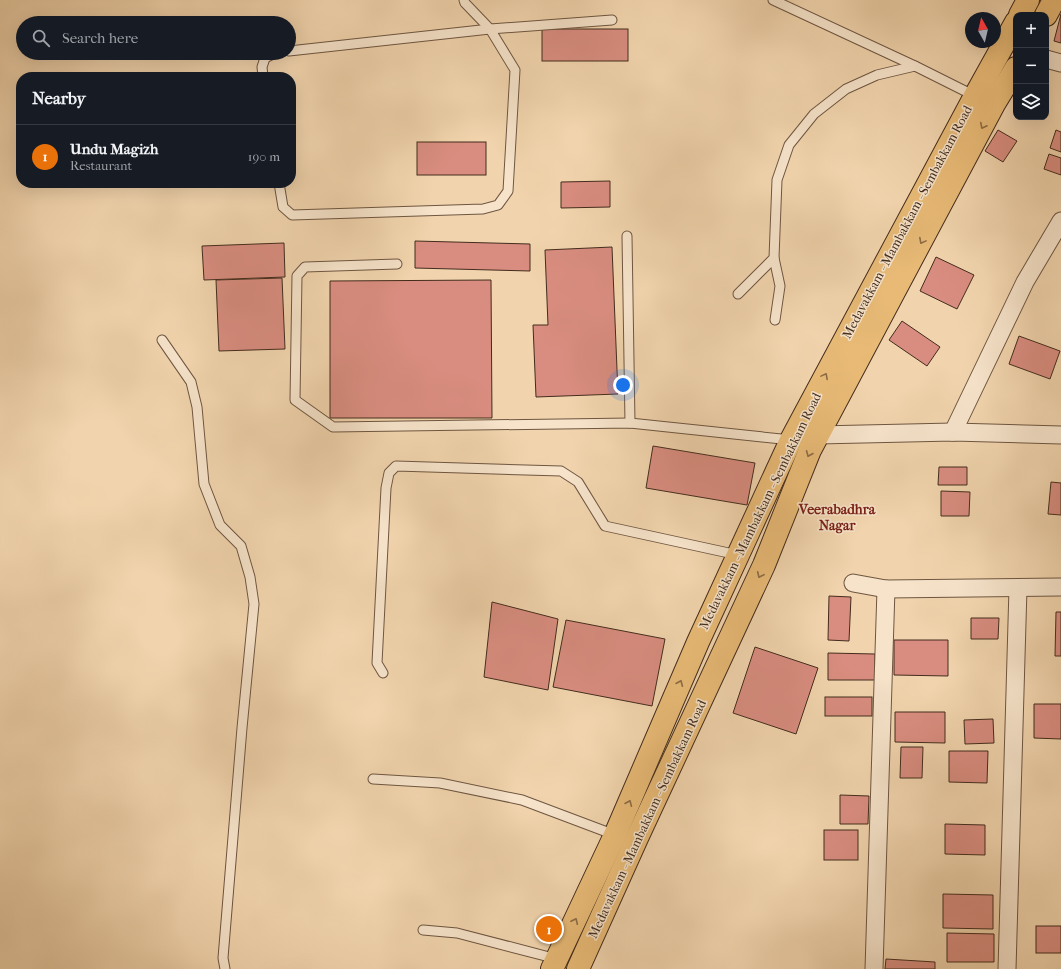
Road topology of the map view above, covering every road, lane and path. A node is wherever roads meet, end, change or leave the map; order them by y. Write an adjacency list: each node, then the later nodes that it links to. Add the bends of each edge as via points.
1 (464, 0): 8 (lane)
2 (773, 0): 14 (lane)
3 (1028, 0): 5 (main road)
4 (1054, 0): 6 (main road)
5 (1022, 12)
6 (1048, 12)
7 (612, 20): 8 (lane)
8 (490, 29): 10 (lane); 18 (lane, via 515,70 508,191 498,205 483,209 292,215 283,207)
9 (1013, 29): 17 (main road, Medavakkam - Mambakkam - Sembakkam Road)
10 (296, 50)
11 (264, 60): 16 (lane)
12 (1049, 60): 13 (street)
13 (1061, 62)
14 (915, 66): 17 (lane); 21 (lane, via 877,75 846,89 814,114 789,145 777,180)
15 (1013, 71): 17 (main road, Medavakkam - Mambakkam - Sembakkam Road)
16 (262, 72)
17 (984, 100): 28 (main road, Medavakkam - Mambakkam - Sembakkam Road, one-way to 17); 29 (main road, Medavakkam - Mambakkam - Sembakkam Road, one-way to 29)
18 (280, 188)
19 (1061, 221): 27 (street, via 1025,282)
20 (627, 236): 26 (lane)
21 (774, 258): 23 (lane); 24 (lane, via 780,286)
22 (397, 264): 26 (lane, via 305,267 297,276 295,400 333,427)
23 (738, 294)
24 (775, 320)
25 (162, 340): 41 (lane, via 191,382 197,407 204,484 220,524 241,546 250,576 254,604 223,958)
26 (630, 423): 28 (lane)
27 (953, 432): 29 (street); 30 (street)
28 (794, 434): 29 (street); 31 (main road, Medavakkam - Mambakkam - Sembakkam Road)
29 (818, 435): 42 (main road, Medavakkam - Mambakkam - Sembakkam Road, one-way to 42, via 764,565)
30 (1061, 435)
31 (738, 554): 36 (lane, via 604,526 578,482 560,471 396,466 388,473 386,488 377,663); 38 (main road, Medavakkam - Mambakkam - Sembakkam Road, one-way to 31)
32 (853, 583): 35 (street)
33 (1061, 587): 34 (street)
34 (1018, 588): 35 (street); 44 (street)
35 (886, 589): 43 (street)
36 (383, 673)
37 (373, 780): 38 (lane, via 440,784 522,800)
38 (614, 835): 40 (main road, Medavakkam - Mambakkam - Sembakkam Road, one-way to 38)
39 (423, 930): 40 (lane, via 457,933)
40 (555, 964)
41 (225, 969)
42 (578, 969)
43 (874, 969)
44 (1007, 969)

